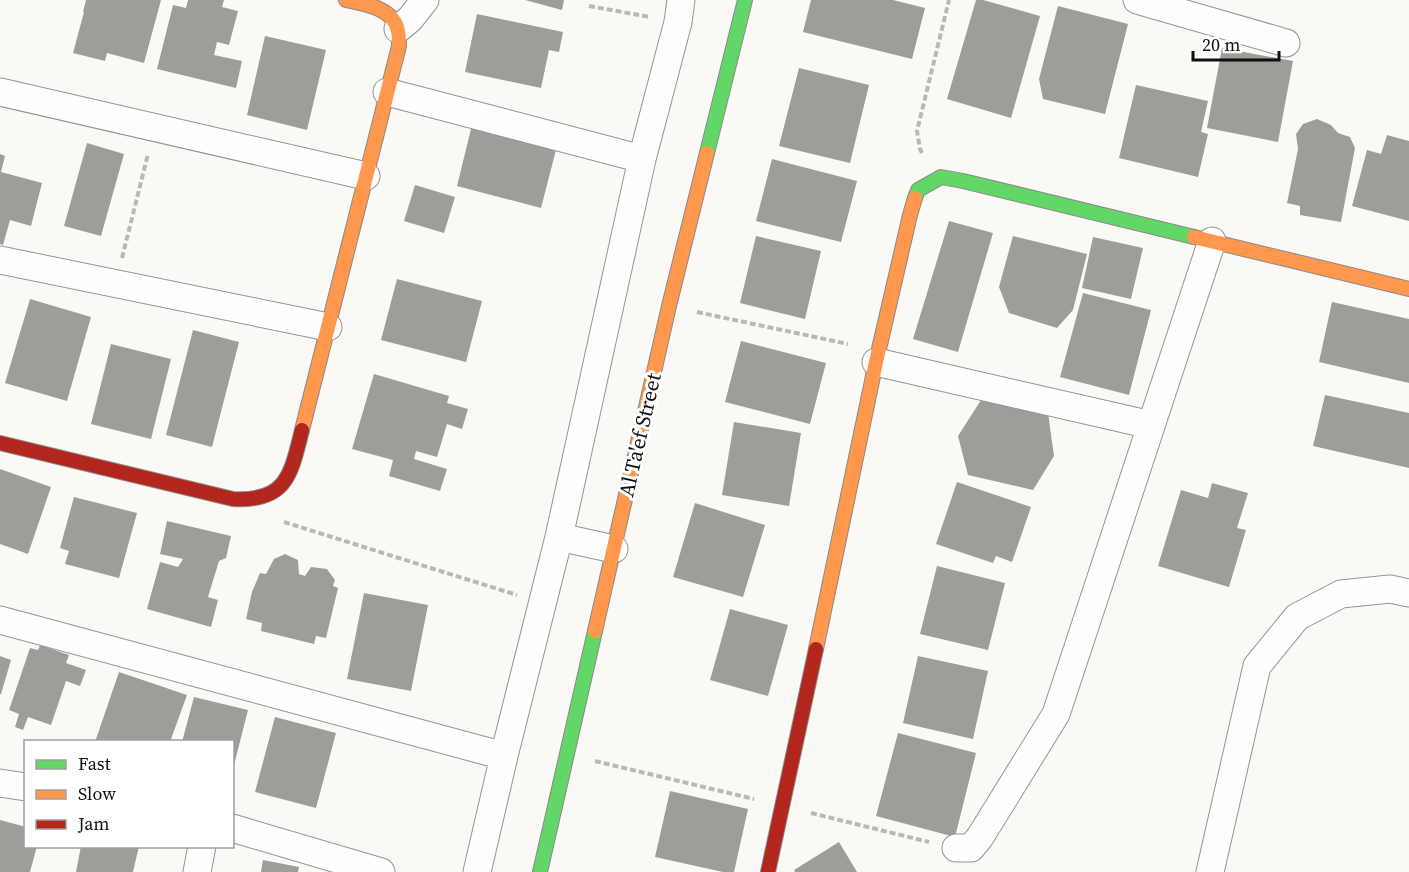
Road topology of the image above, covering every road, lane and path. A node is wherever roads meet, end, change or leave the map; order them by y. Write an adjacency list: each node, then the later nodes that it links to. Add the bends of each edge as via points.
1 (346, 0): 8 (street, via 389,14)
2 (425, 0): 8 (street)
3 (745, 0): 20 (street, Al Ta'ef Street)
4 (949, 0): 15 (path, via 917,131 928,165)
5 (1137, 0): 9 (street)
6 (589, 6): 7 (path)
7 (679, 11): 13 (street)
8 (398, 29): 11 (street, via 399,46)
9 (1286, 43)
10 (0, 92): 12 (street)
11 (387, 92): 13 (street); 14 (street)
12 (154, 127): 14 (street); 18 (path)
13 (642, 159): 26 (street)
14 (366, 176): 21 (street)
15 (941, 177): 16 (street); 22 (street, via 918,190)
16 (1212, 241): 19 (street); 23 (street)
17 (0, 260): 18 (street)
18 (116, 284): 21 (street)
19 (1409, 289)
20 (669, 306): 22 (path); 27 (street, Al Ta'ef Street)
21 (328, 327): 25 (street, via 293,466 284,483 270,495)
22 (877, 356): 23 (street); 41 (street)
23 (1151, 425): 36 (street, via 1056,714 980,837 971,848)
24 (0, 443): 25 (street)
25 (251, 501): 29 (path, via 276,519)
26 (559, 537): 27 (street); 29 (street)
27 (614, 549): 40 (street, Al Ta'ef Street)
28 (1409, 593): 42 (street, via 1390,589 1341,594 1296,617 1257,666)
29 (542, 603): 31 (street)
30 (0, 620): 31 (street)
31 (504, 756): 39 (street)
32 (0, 783): 33 (street)
33 (24, 787)
34 (234, 829): 38 (street)
35 (202, 848): 37 (street)
36 (956, 848)
37 (197, 872)
38 (381, 872)
39 (477, 872)
40 (540, 872)
41 (768, 872)
42 (1210, 872)

